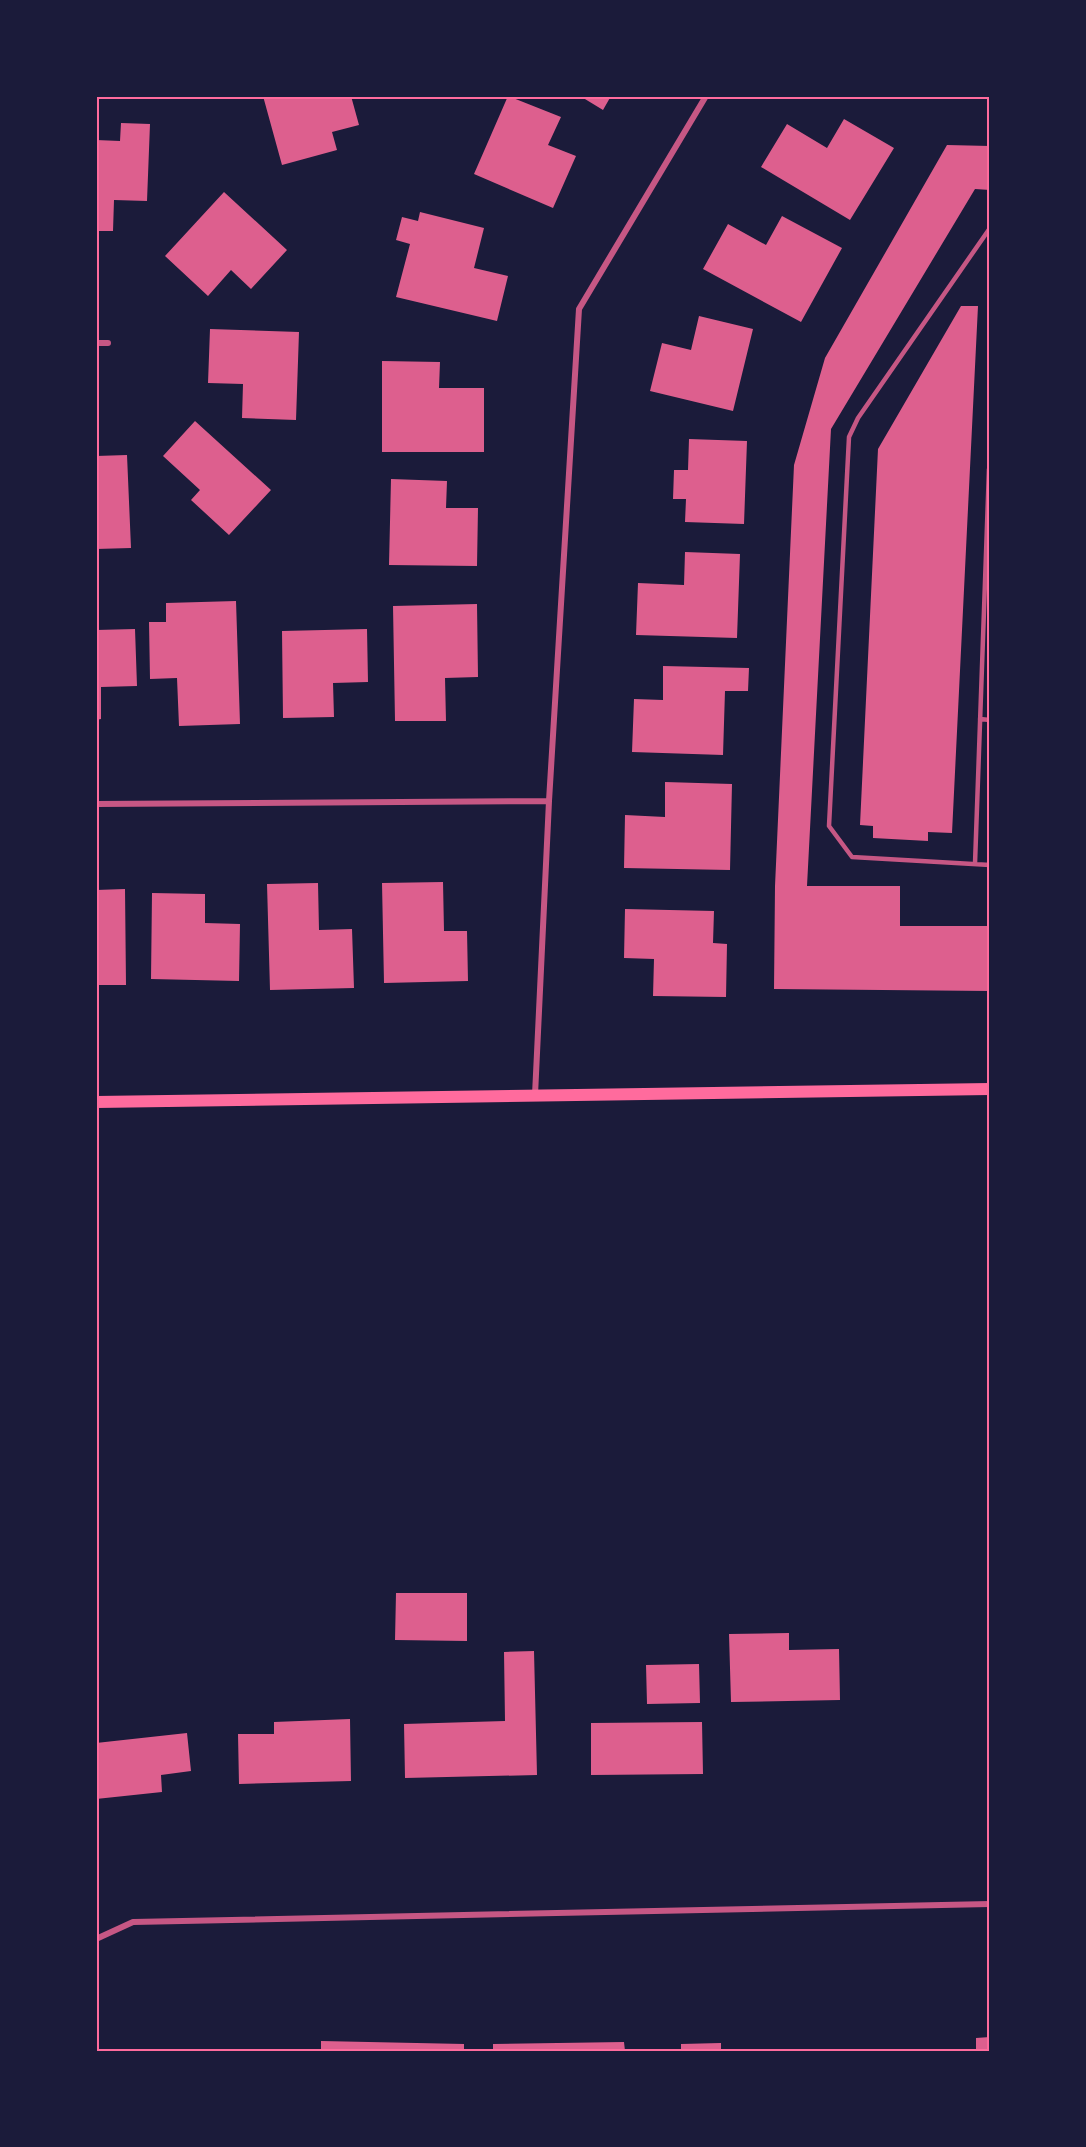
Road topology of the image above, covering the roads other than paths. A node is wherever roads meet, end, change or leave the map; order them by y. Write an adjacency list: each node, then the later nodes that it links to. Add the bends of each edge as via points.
1 (706, 96): 9 (street, via 579,309)
2 (990, 228): 11 (lane, via 858,418 849,437 829,826 852,857)
3 (96, 343): 4 (street)
4 (108, 343)
5 (990, 440): 6 (lane)
6 (989, 469): 7 (lane)
7 (980, 719): 8 (lane); 11 (lane)
8 (990, 720)
9 (549, 801): 10 (street); 14 (street)
10 (96, 804)
11 (975, 864): 12 (lane)
12 (990, 865)
13 (990, 1089): 14 (main road)
14 (535, 1096): 15 (main road)
15 (96, 1102)
16 (990, 1904): 17 (street, via 133,1922)
17 (96, 1939)

